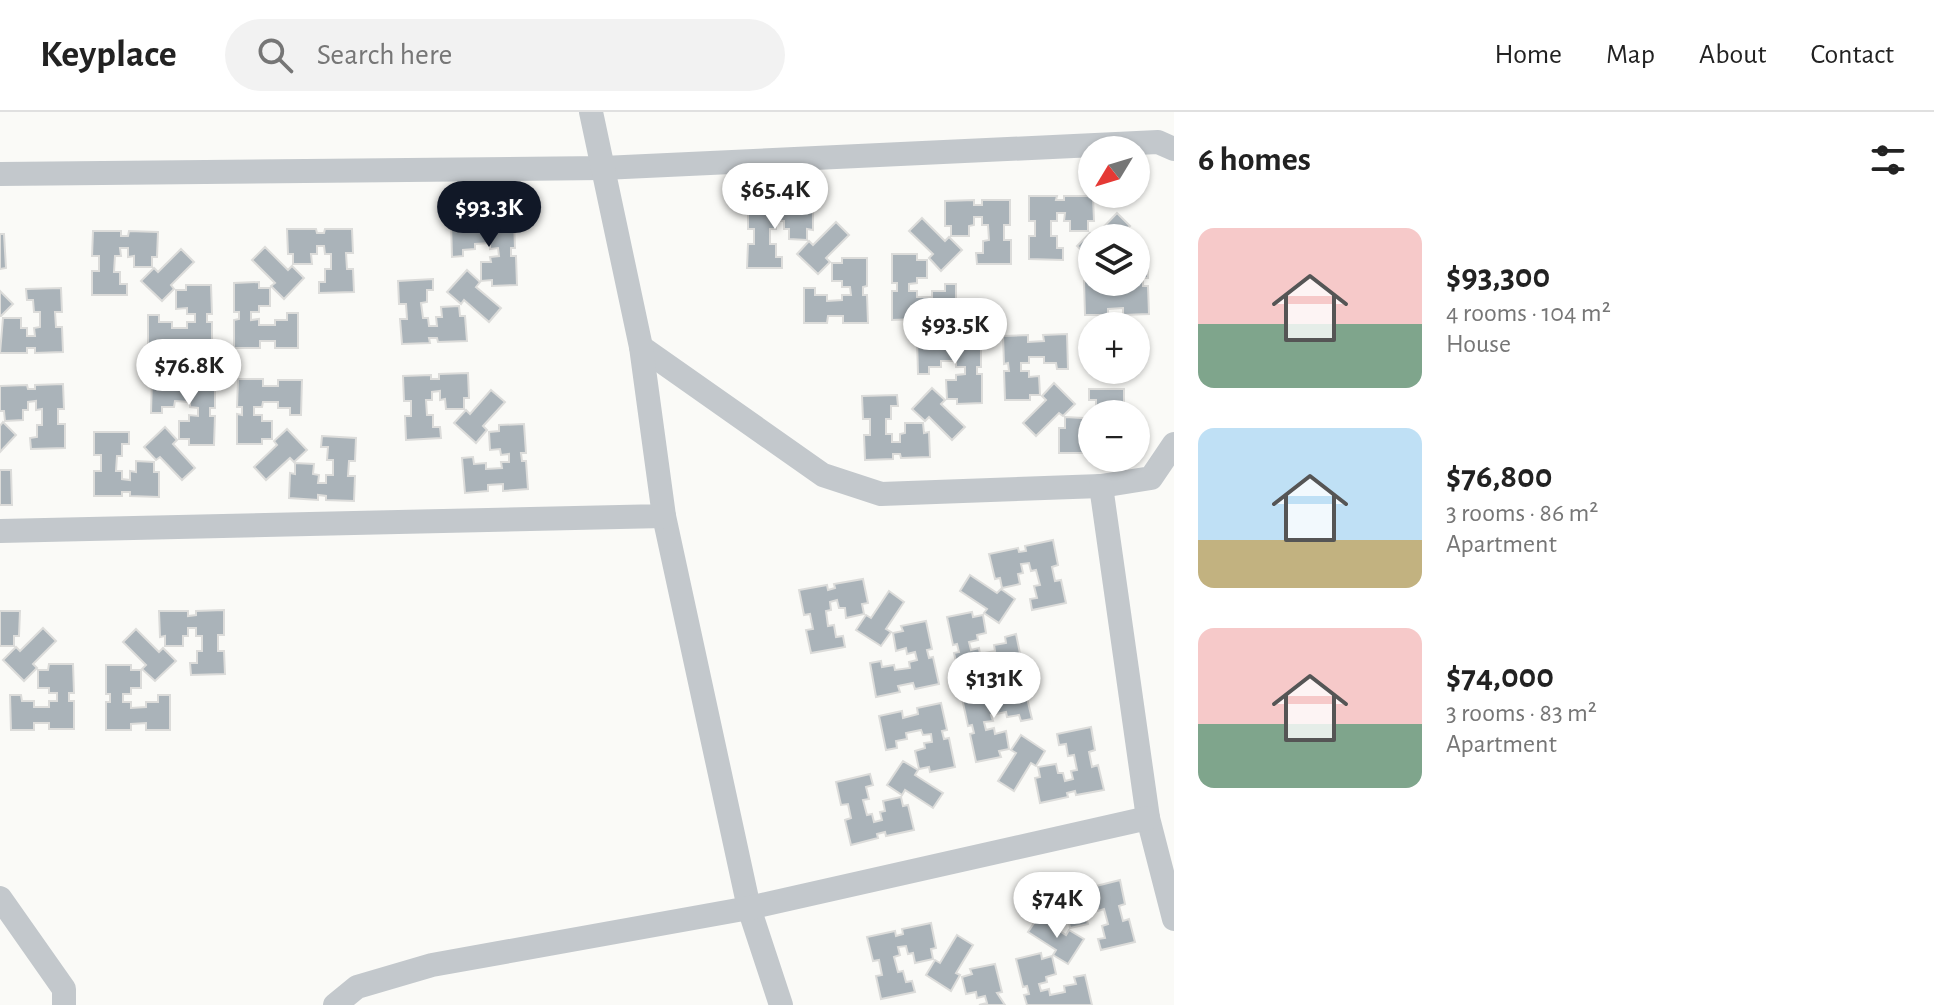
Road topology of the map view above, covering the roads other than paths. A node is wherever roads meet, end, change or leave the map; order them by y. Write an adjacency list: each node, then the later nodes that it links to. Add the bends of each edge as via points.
1 (591, 112): 3 (street)
2 (1174, 149): 3 (street, via 1158,142)
3 (603, 168): 4 (street); 5 (street)
4 (0, 174)
5 (641, 347): 7 (street, via 823,475 881,494); 8 (street)
6 (1174, 444): 7 (street, via 1151,478)
7 (1101, 486): 10 (street)
8 (664, 516): 9 (street); 12 (street)
9 (0, 531)
10 (1148, 818): 12 (street); 13 (street)
11 (0, 898): 14 (street, via 64,989)
12 (749, 908): 15 (street, via 432,965 357,987); 16 (street)
13 (1174, 919)
14 (64, 1005)
15 (335, 1005)
16 (781, 1005)

